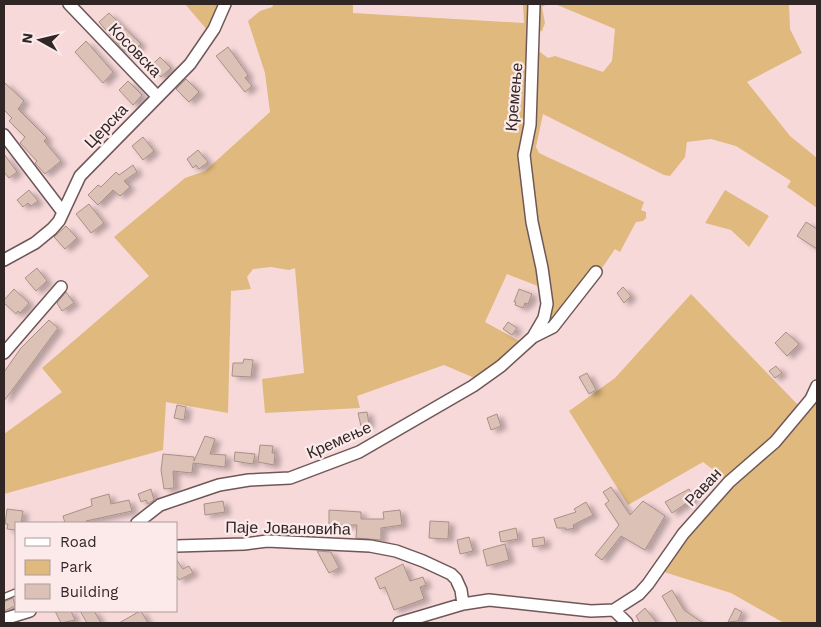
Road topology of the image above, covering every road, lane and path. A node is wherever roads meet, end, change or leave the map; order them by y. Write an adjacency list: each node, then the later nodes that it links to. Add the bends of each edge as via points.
1 (69, 4): 4 (street, Косовска)
2 (225, 4): 4 (street, Церска, via 214,29 190,64)
3 (534, 4): 10 (street, Кремење, via 530,125 524,155 546,304 544,318)
4 (157, 96): 6 (street, Церска, via 80,176)
5 (4, 135): 6 (street)
6 (62, 211): 7 (street, Церска, via 59,221 36,244)
7 (4, 260)
8 (596, 272): 10 (street, Кремење, via 553,327)
9 (61, 287): 11 (street)
10 (533, 337): 13 (street, Кремење, via 501,366 472,386 359,452 290,478 219,485 160,505)
11 (4, 353)
12 (817, 386): 16 (street, Раван, via 811,399 775,442 729,482 683,534 648,584)
13 (138, 522)
14 (178, 546): 15 (street, Паје Јовановића, via 267,541 370,546 396,551 451,574)
15 (463, 604): 16 (street, via 489,600 591,611); 19 (street)
16 (614, 610): 20 (street)
17 (24, 612): 18 (street)
18 (4, 619)
19 (399, 623)
20 (627, 623)

